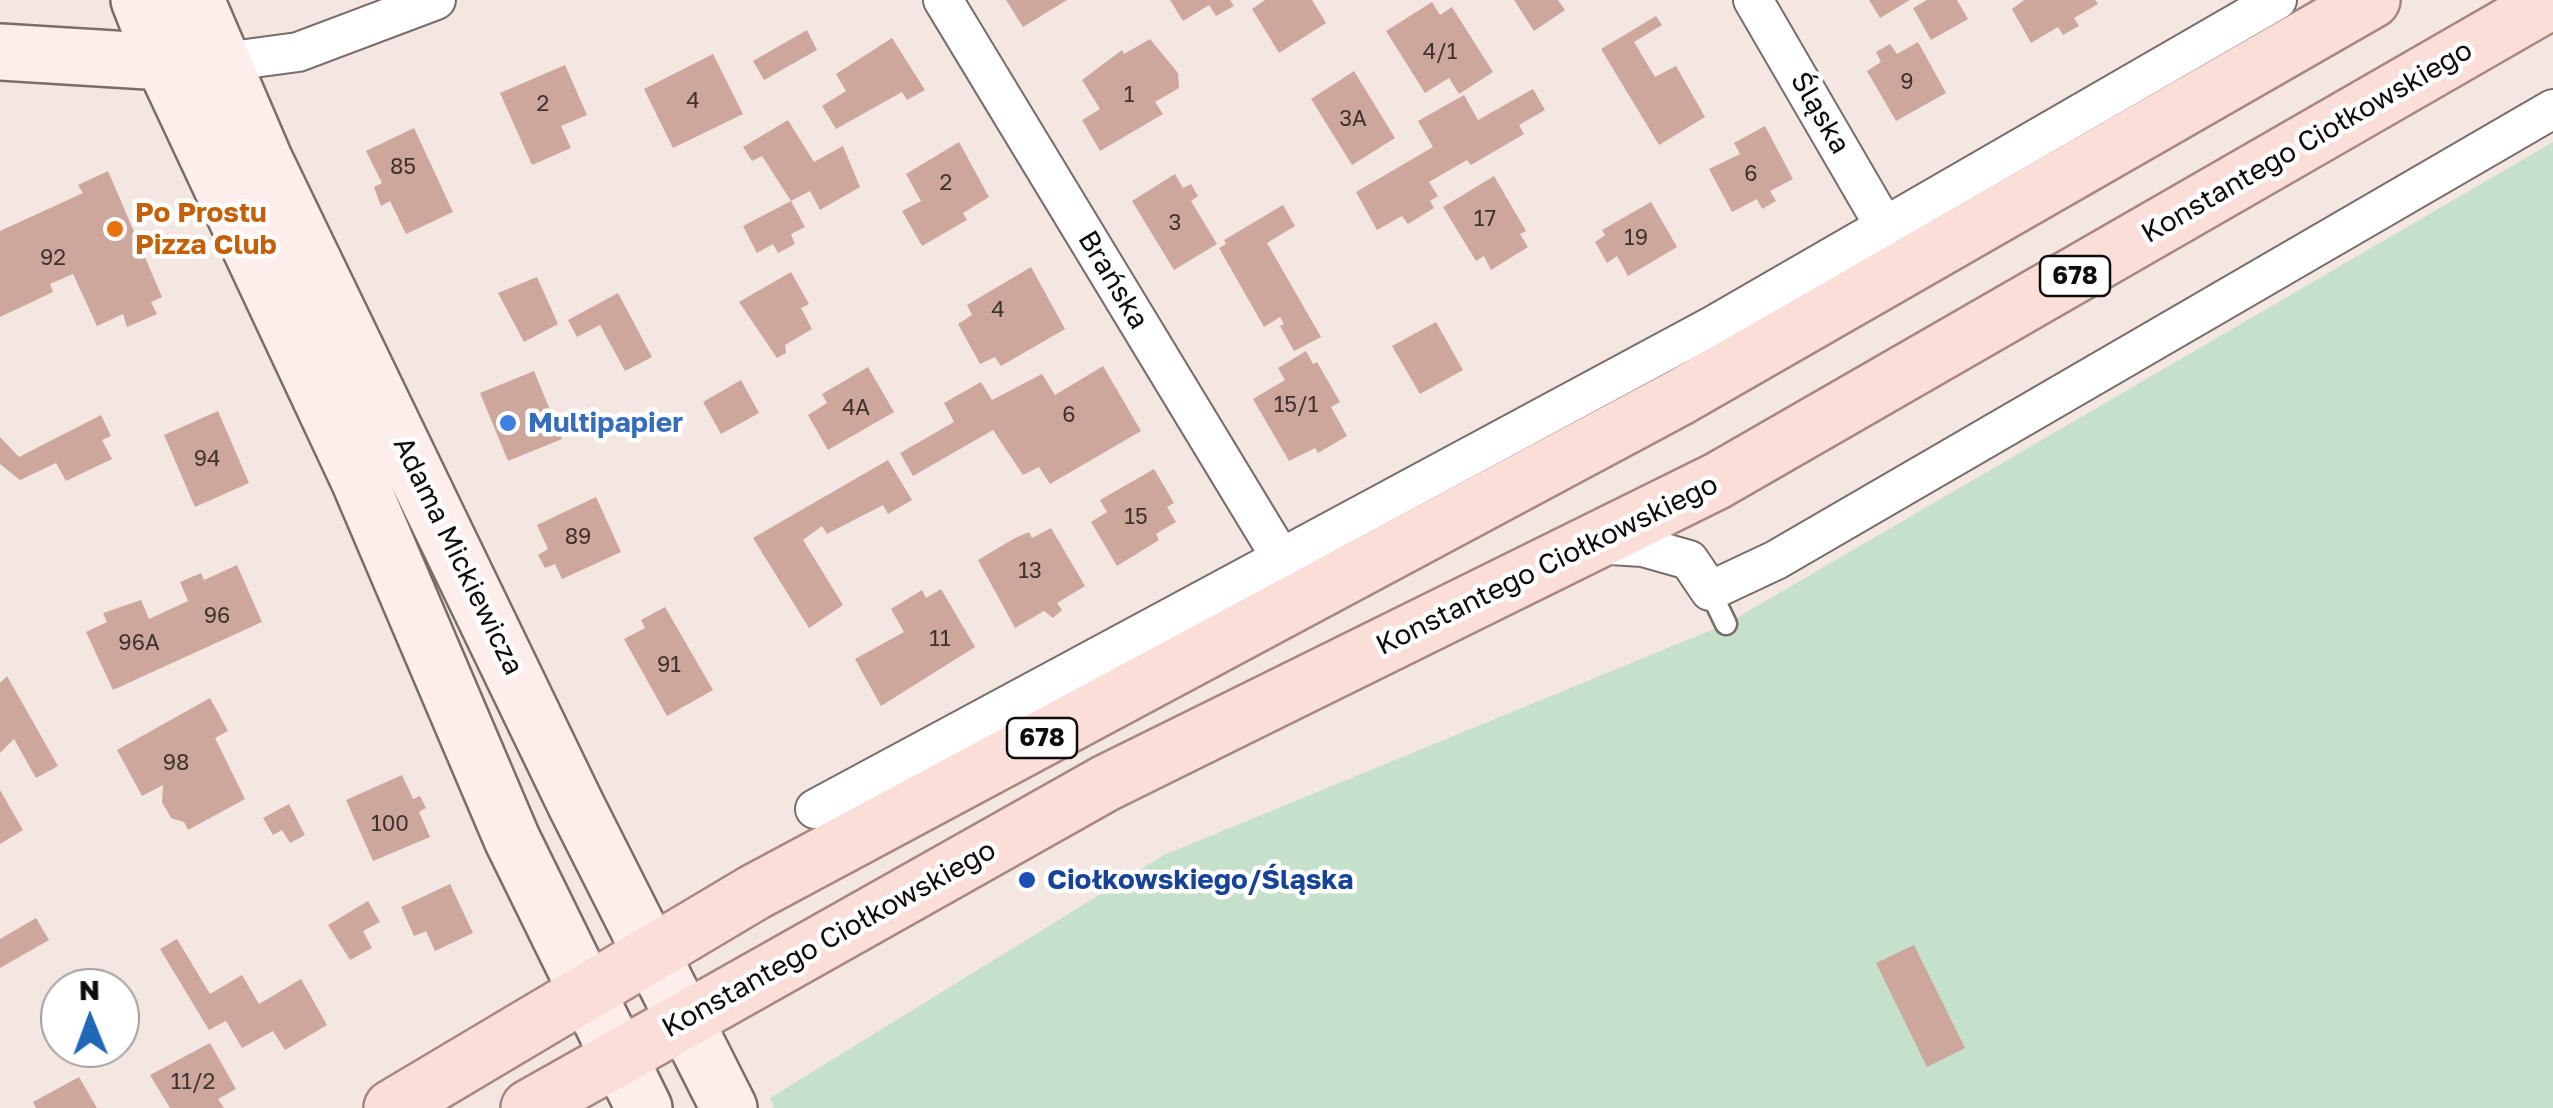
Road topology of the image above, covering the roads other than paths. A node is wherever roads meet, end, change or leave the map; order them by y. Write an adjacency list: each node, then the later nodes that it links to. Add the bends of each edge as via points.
1 (139, 0): 11 (street, Adama Mickiewicza)
2 (196, 0): 10 (street, Adama Mickiewicza)
3 (436, 0): 10 (street, via 298,52)
4 (943, 0): 17 (street, Brańska)
5 (1754, 0): 13 (street, Śląska)
6 (2277, 0): 13 (street)
7 (2372, 0): 15 (main road, 678)
8 (2553, 0): 16 (main road, Konstantego Ciołkowskiego / 678, via 1733,472)
9 (0, 52): 11 (street)
10 (224, 62): 11 (street); 14 (street, Adama Mickiewicza, via 265,161)
11 (165, 66): 14 (street, Adama Mickiewicza)
12 (2553, 108): 16 (street, via 1776,560 1718,607 1689,560 1643,547)
13 (1885, 227): 17 (street)
14 (295, 281): 20 (street, Adama Mickiewicza); 22 (street, Adama Mickiewicza, via 359,480)
15 (1438, 530): 18 (main road, via 1424,552 1426,586 1436,598); 19 (main road, 678)
16 (1592, 544): 18 (main road, Konstantego Ciołkowskiego / 678)
17 (1283, 561): 19 (street)
18 (1466, 606): 23 (main road, Konstantego Ciołkowskiego / 678, via 1106,783)
19 (890, 794): 21 (main road, 678)
20 (576, 806): 22 (street, via 578,818 562,840 537,848); 24 (street, Adama Mickiewicza)
21 (816, 834): 23 (main road, via 810,890 817,906 841,922); 24 (main road, 678)
22 (512, 838): 25 (street, Adama Mickiewicza)
23 (866, 921): 26 (main road, Konstantego Ciołkowskiego / 678)
24 (649, 952): 25 (main road, 678); 26 (street, Adama Mickiewicza)
25 (583, 991): 27 (street, Adama Mickiewicza); 28 (main road, 678)
26 (686, 1022): 27 (main road, Konstantego Ciołkowskiego / 678); 31 (street, Adama Mickiewicza)
27 (619, 1057): 29 (main road, Konstantego Ciołkowskiego / 678); 30 (street, Adama Mickiewicza)
28 (424, 1102)
29 (529, 1108)
30 (644, 1108)
31 (728, 1108)

